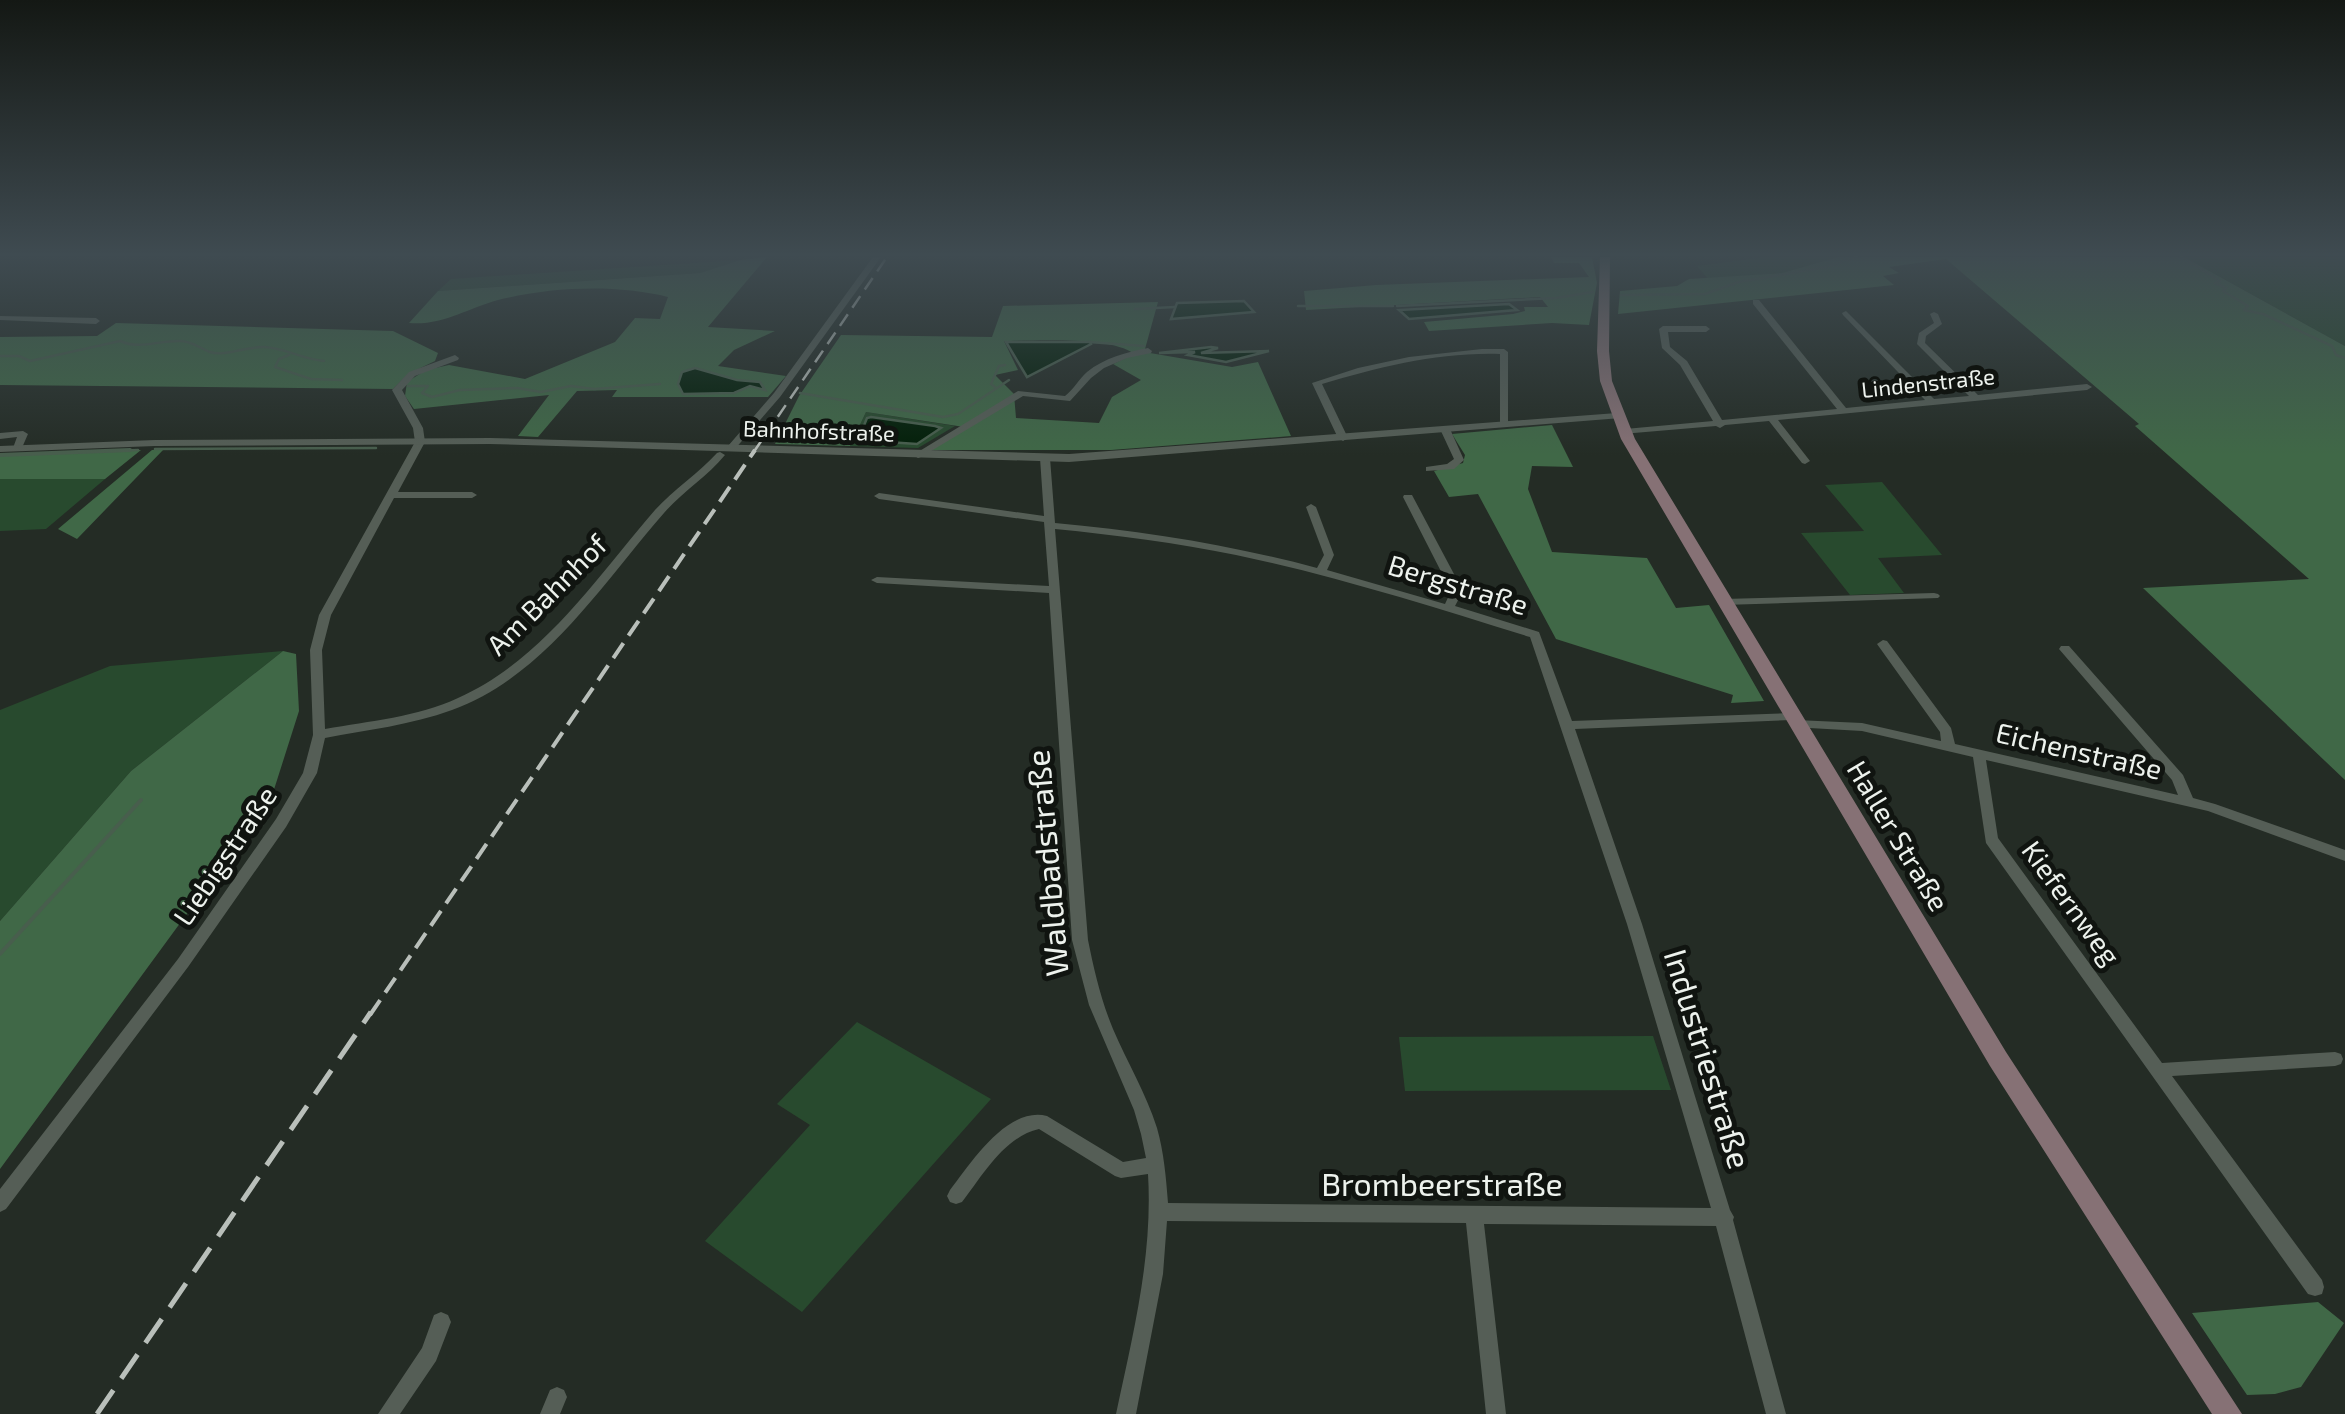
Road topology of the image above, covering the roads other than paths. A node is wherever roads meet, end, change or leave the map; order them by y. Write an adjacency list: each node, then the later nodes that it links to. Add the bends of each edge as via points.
1 (830, 323): 24 (street, Am Bahnhof)
2 (1603, 323): 13 (main road, Haller Straße, via 1602,350)
3 (1773, 323): 12 (street)
4 (1857, 323): 11 (street)
5 (1938, 323): 10 (street, via 1921,344)
6 (1706, 329): 16 (street, via 1663,329 1666,348 1684,364)
7 (1148, 350): 25 (street, via 1096,370 1067,398 1022,393)
8 (454, 358): 21 (street, via 412,374 397,390)
9 (2088, 387): 10 (street, Lindenstraße)
10 (1976, 398): 11 (street, Lindenstraße)
11 (1933, 402): 12 (street, Lindenstraße)
12 (1845, 412): 14 (street, Lindenstraße)
13 (1617, 416): 15 (street, Bahnhofstraße); 18 (main road, Haller Straße)
14 (1773, 420): 16 (street, Lindenstraße); 27 (street)
15 (1505, 424): 17 (street, Bahnhofstraße); 20 (street, via 1504,352 1476,352 1317,384)
16 (1720, 425): 18 (street, Lindenstraße)
17 (1445, 429): 20 (street, Bahnhofstraße); 28 (street, via 1459,460)
18 (1624, 432): 39 (main road, Haller Straße)
19 (0, 436): 22 (street, via 23,434)
20 (1343, 438): 26 (street, Bahnhofstraße)
21 (420, 442): 22 (street, Bahnhofstraße); 24 (street, Bahnhofstraße); 29 (street, Liebigstraße)
22 (18, 448): 23 (street, Bahnhofstraße)
23 (0, 449)
24 (726, 452): 25 (street, Bahnhofstraße); 45 (street, Am Bahnhof, via 670,499 552,633 497,679 438,711)
25 (918, 455): 26 (street, Bahnhofstraße)
26 (1045, 458): 34 (street, Waldbadstraße)
27 (1806, 461)
28 (1430, 469)
29 (390, 495): 30 (street); 45 (street, Liebigstraße, via 325,615)
30 (472, 495)
31 (879, 496): 34 (street, Bergstraße)
32 (1408, 497): 40 (street, via 1457,591)
33 (1311, 507): 35 (street, via 1330,555)
34 (1052, 523): 35 (street, Bergstraße); 37 (street, Waldbadstraße)
35 (1321, 571): 40 (street, Bergstraße)
36 (877, 580): 37 (street)
37 (1056, 590): 52 (street, Waldbadstraße, via 1080,940 1090,990 1137,1093)
38 (1934, 596): 39 (street)
39 (1723, 602): 43 (main road, Haller Straße)
40 (1448, 608): 44 (street, Bergstraße, via 1536,635)
41 (1883, 644): 46 (street, via 1946,731)
42 (2064, 649): 48 (street, via 2178,778)
43 (1793, 720): 44 (street); 46 (street, Eichenstraße); 64 (main road, Haller Straße, via 1998,1059)
44 (1568, 725): 57 (street, Industriestraße)
45 (319, 735): 54 (street, Liebigstraße, via 310,773 281,823 183,964)
46 (1949, 747): 47 (street, Eichenstraße)
47 (1979, 754): 48 (street, Eichenstraße); 51 (street, Kiefernweg, via 1990,840)
48 (2188, 802): 49 (street, Eichenstraße)
49 (2345, 856)
50 (2335, 1059): 51 (street)
51 (2158, 1070): 58 (street, Kiefernweg)
52 (1157, 1164): 53 (street, via 1122,1170 1041,1121 1029,1122 987,1156); 55 (street, Waldbadstraße)
53 (956, 1196)
54 (0, 1203)
55 (1158, 1212): 56 (street, Brombeerstraße); 61 (street, Waldbadstraße, via 1157,1257)
56 (1474, 1215): 57 (street, Brombeerstraße); 62 (street)
57 (1725, 1217): 63 (street, Industriestraße)
58 (2315, 1287)
59 (441, 1322): 60 (street, via 429,1354)
60 (388, 1414)
61 (1126, 1414)
62 (1496, 1414)
63 (1776, 1414)
64 (2228, 1414)

